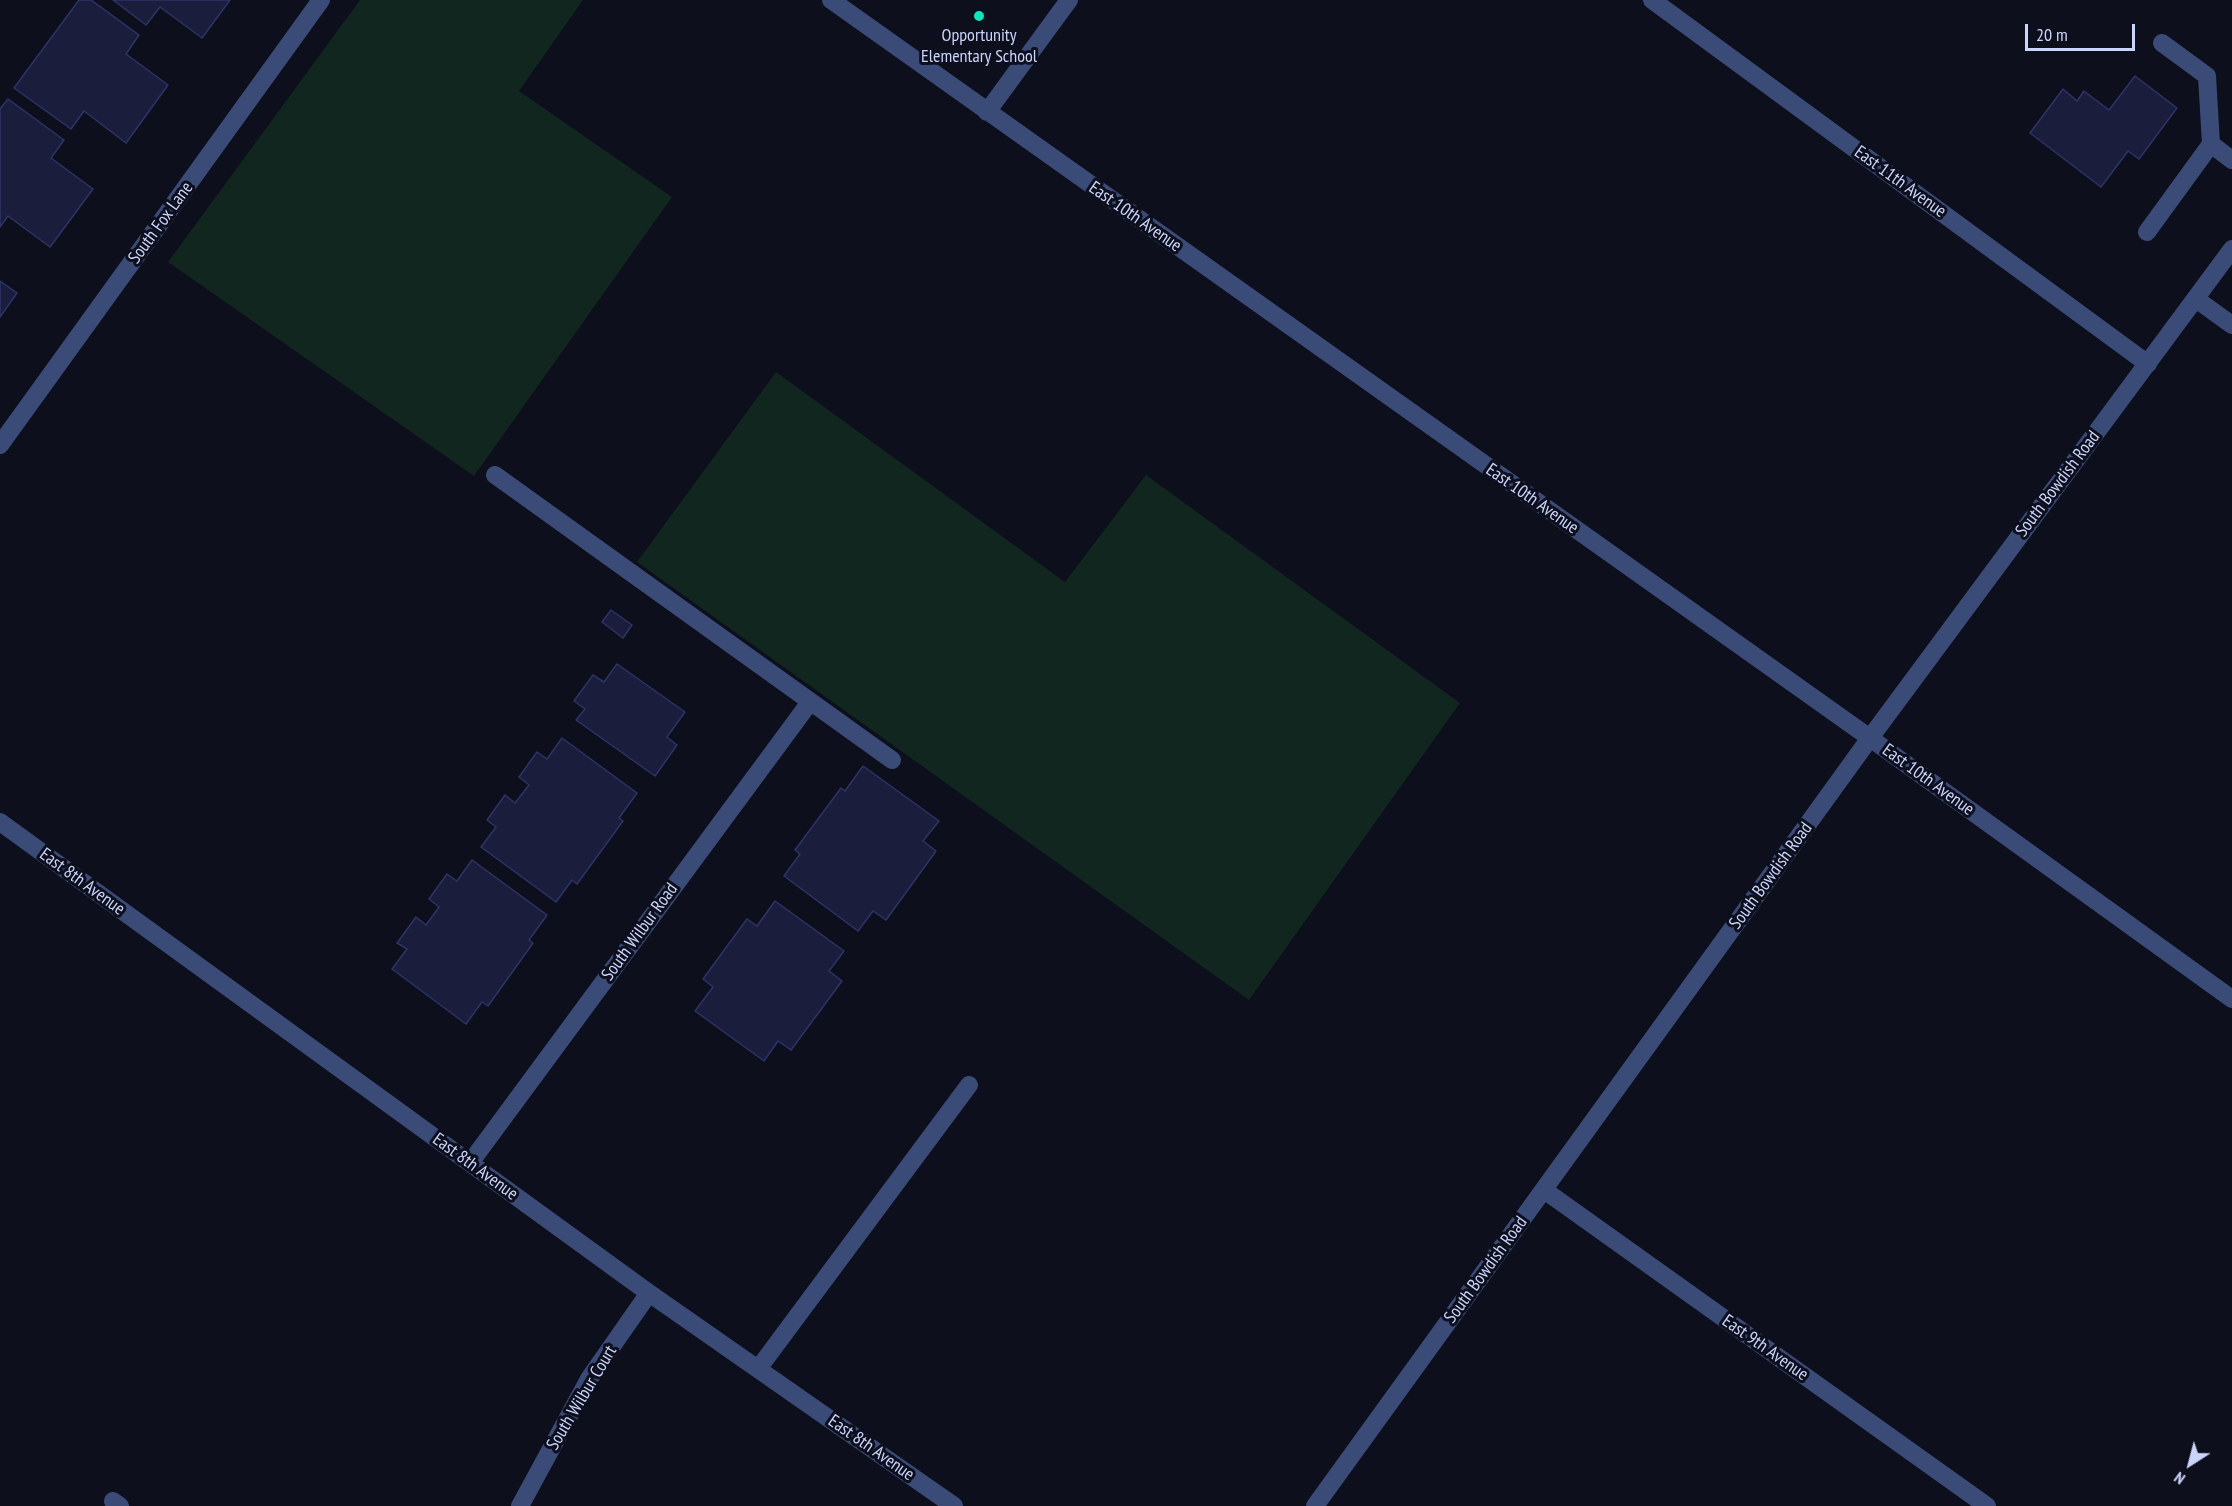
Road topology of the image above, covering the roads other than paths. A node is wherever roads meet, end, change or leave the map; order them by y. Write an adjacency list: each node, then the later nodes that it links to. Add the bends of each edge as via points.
1 (321, 0): 14 (street, South Fox Lane)
2 (831, 0): 6 (street, East 10th Avenue)
3 (1069, 0): 6 (street)
4 (1652, 0): 13 (street, East 11th Avenue)
5 (2162, 43): 7 (street, via 2207,76)
6 (987, 112): 17 (street, East 10th Avenue)
7 (2211, 144): 8 (street); 9 (street)
8 (2232, 160)
9 (2147, 232)
10 (2232, 249): 11 (street, South Bowdish Road)
11 (2196, 299): 12 (street); 13 (street, South Bowdish Road)
12 (2232, 325)
13 (2148, 363): 17 (street, South Bowdish Road)
14 (0, 445)
15 (495, 475): 16 (street)
16 (810, 702): 18 (street); 22 (street, South Wilbur Road)
17 (1870, 738): 20 (street, East 10th Avenue); 23 (street, South Bowdish Road)
18 (892, 759)
19 (0, 822): 22 (street, East 8th Avenue)
20 (2232, 999)
21 (969, 1085): 25 (street)
22 (470, 1163): 24 (street, East 8th Avenue)
23 (1544, 1190): 28 (street, South Bowdish Road); 29 (street, East 9th Avenue)
24 (649, 1293): 25 (street, East 8th Avenue); 26 (street, South Wilbur Court, via 590,1379)
25 (758, 1370): 27 (street, East 8th Avenue)
26 (520, 1506)
27 (954, 1506)
28 (1315, 1506)
29 (1987, 1506)

